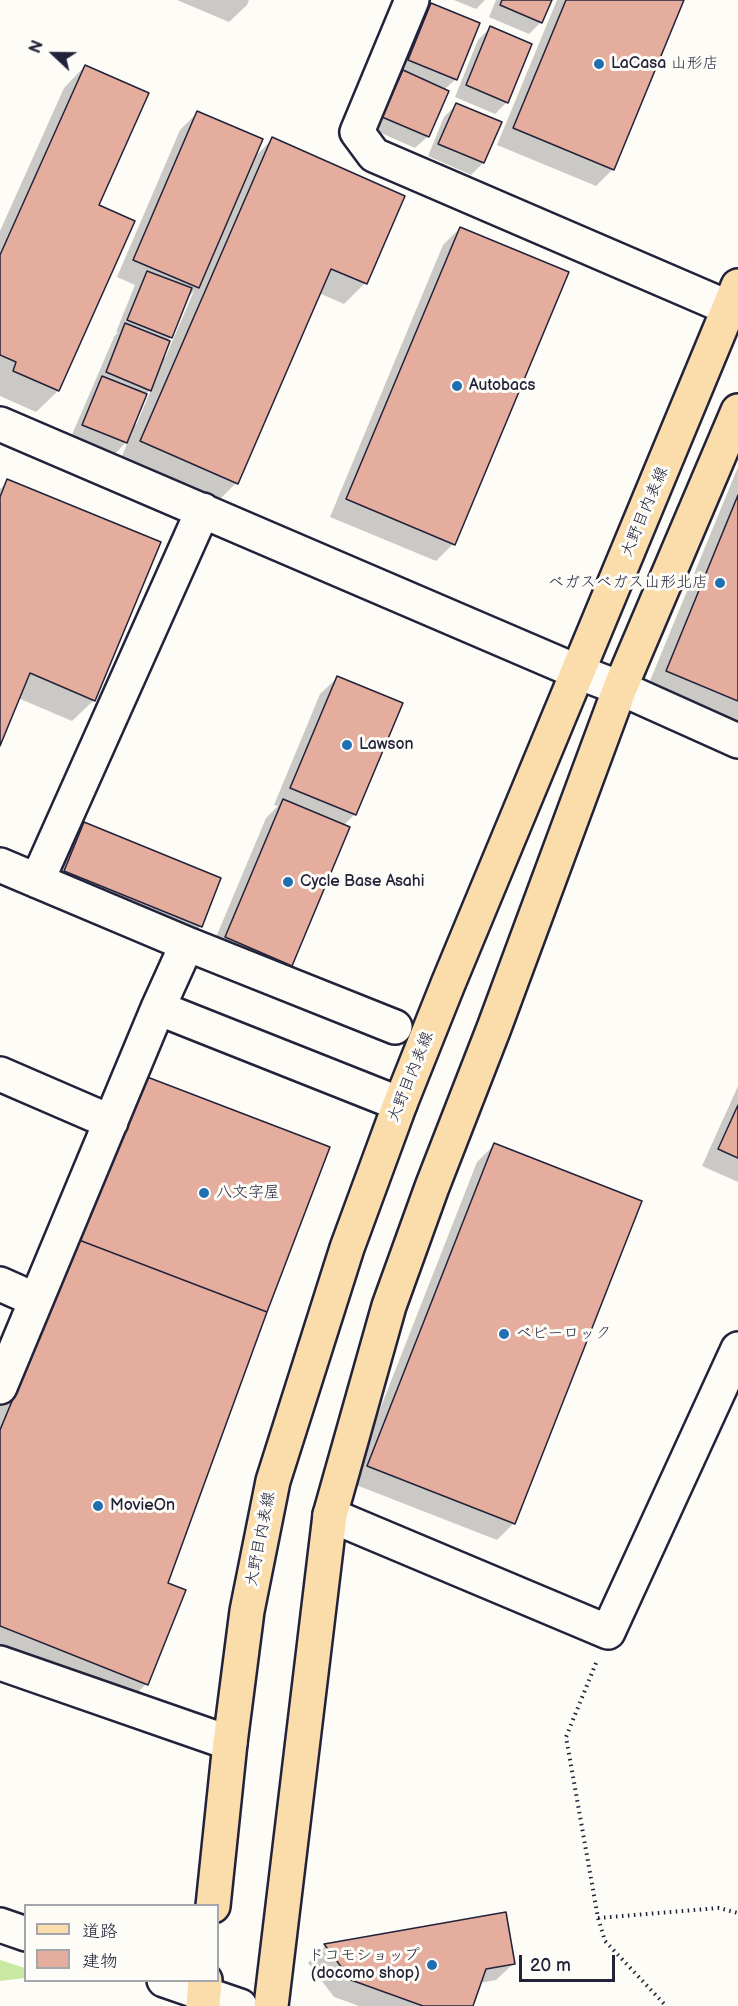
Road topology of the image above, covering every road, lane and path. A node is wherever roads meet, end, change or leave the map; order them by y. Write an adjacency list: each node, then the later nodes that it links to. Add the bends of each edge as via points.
1 (412, 0): 2 (street, via 357,132 374,155)
2 (734, 297): 6 (main road, 大野目内表線)
3 (738, 411): 7 (main road)
4 (0, 424): 5 (street)
5 (203, 510): 6 (street); 10 (street)
6 (578, 672): 7 (street); 15 (main road, 大野目内表線)
7 (620, 688): 8 (street); 21 (main road, via 389,1306)
8 (738, 741)
9 (0, 865): 10 (street)
10 (38, 881): 11 (street)
11 (187, 944): 12 (street); 13 (street)
12 (158, 1008): 15 (street); 16 (street)
13 (395, 1027)
14 (0, 1074): 16 (street)
15 (400, 1104): 24 (main road, 大野目内表線, via 347,1248 273,1481 247,1611)
16 (111, 1122): 18 (street)
17 (0, 1284): 18 (street)
18 (36, 1300): 20 (street)
19 (738, 1349): 22 (street)
20 (0, 1387)
21 (330, 1515): 22 (street); 33 (main road)
22 (608, 1632): 27 (path, via 566,1737)
23 (0, 1663): 24 (street)
24 (230, 1743): 25 (main road, 大野目内表線)
25 (213, 1904)
26 (738, 1913): 27 (path, via 719,1908)
27 (598, 1918): 34 (path, via 605,1941)
28 (0, 1925): 29 (street)
29 (24, 1933)
30 (170, 1982): 31 (street)
31 (204, 1993): 32 (street)
32 (240, 2006)
33 (271, 2006)
34 (666, 2006)

